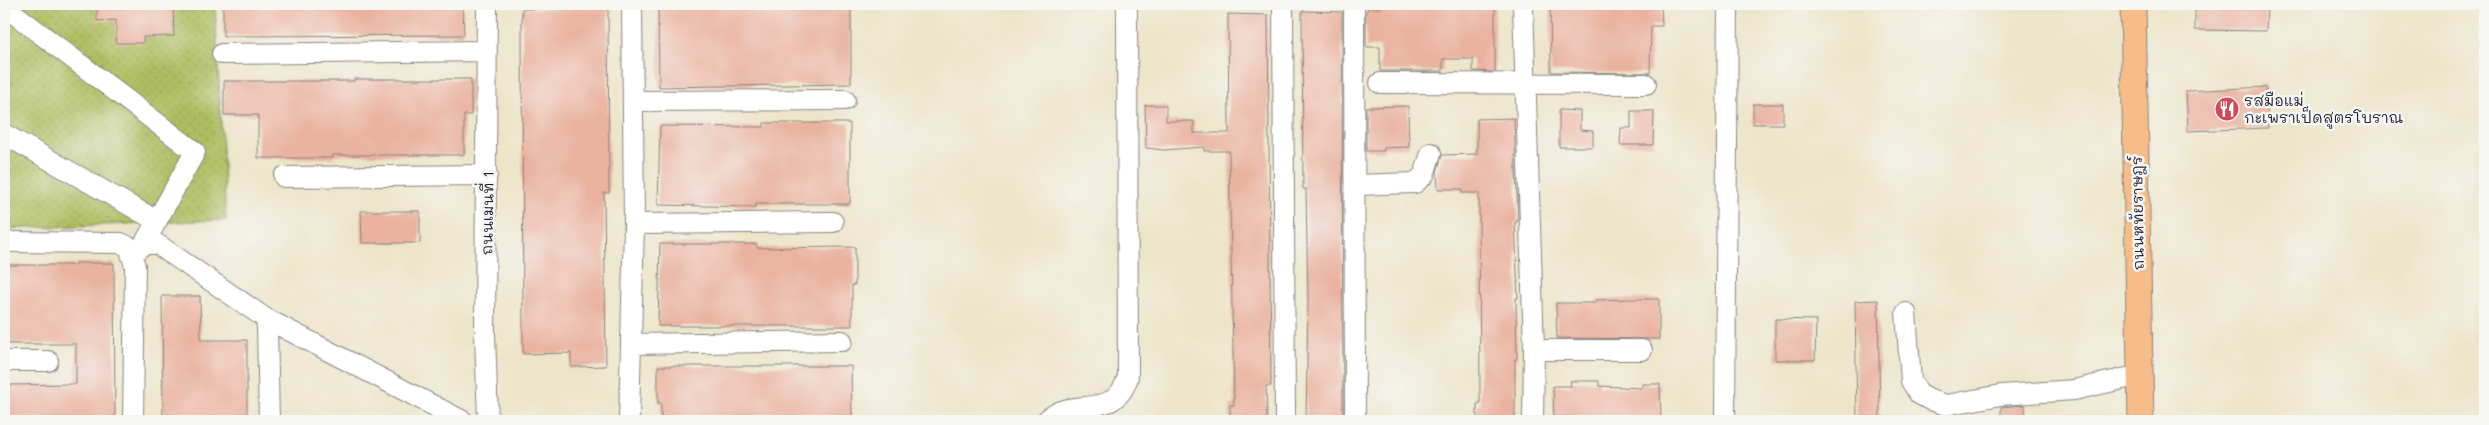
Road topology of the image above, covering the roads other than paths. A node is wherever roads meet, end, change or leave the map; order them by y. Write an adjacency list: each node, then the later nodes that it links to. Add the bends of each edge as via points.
1 (487, 4): 10 (street, ถนนเมนที่ 1)
2 (632, 4): 16 (street)
3 (1127, 4): 41 (street, via 1128,376 1124,389 1109,404 1064,410)
4 (1283, 4): 42 (street)
5 (1354, 4): 21 (street)
6 (1523, 4): 14 (street)
7 (1728, 4): 45 (street)
8 (2133, 4): 35 (main road, ถนนหทัยราษฎร์)
9 (4, 6): 22 (street, via 195,152)
10 (487, 51): 11 (street); 19 (street, ถนนเมนที่ 1)
11 (222, 54)
12 (1380, 83): 14 (street)
13 (1646, 84): 14 (street)
14 (1525, 85): 31 (street)
15 (845, 100): 16 (street)
16 (634, 101): 24 (street)
17 (4, 134): 22 (street)
18 (1431, 153): 21 (street, via 1424,175 1415,183)
19 (487, 175): 20 (street); 39 (street, ถนนเมนที่ 1, via 485,333)
20 (284, 177)
21 (1354, 185): 43 (street)
22 (157, 221): 26 (street)
23 (833, 222): 24 (street)
24 (634, 224): 30 (street)
25 (4, 242): 26 (street, via 121,243)
26 (138, 249): 28 (street, via 156,244); 36 (street, via 135,266)
27 (1906, 313): 35 (street, via 1911,380 1919,394 1946,405 2001,396 2074,390)
28 (265, 318): 37 (street, via 268,326); 38 (street)
29 (842, 341): 30 (street)
30 (631, 344): 40 (street)
31 (1534, 350): 32 (street); 44 (street)
32 (1642, 350)
33 (4, 360): 34 (street)
34 (48, 360)
35 (2140, 375): 46 (main road, ถนนหทัยราษฎร์)
36 (133, 421)
37 (269, 421)
38 (463, 421)
39 (488, 421)
40 (629, 421)
41 (1046, 421)
42 (1285, 421)
43 (1355, 421)
44 (1533, 421)
45 (1725, 421)
46 (2141, 421)

